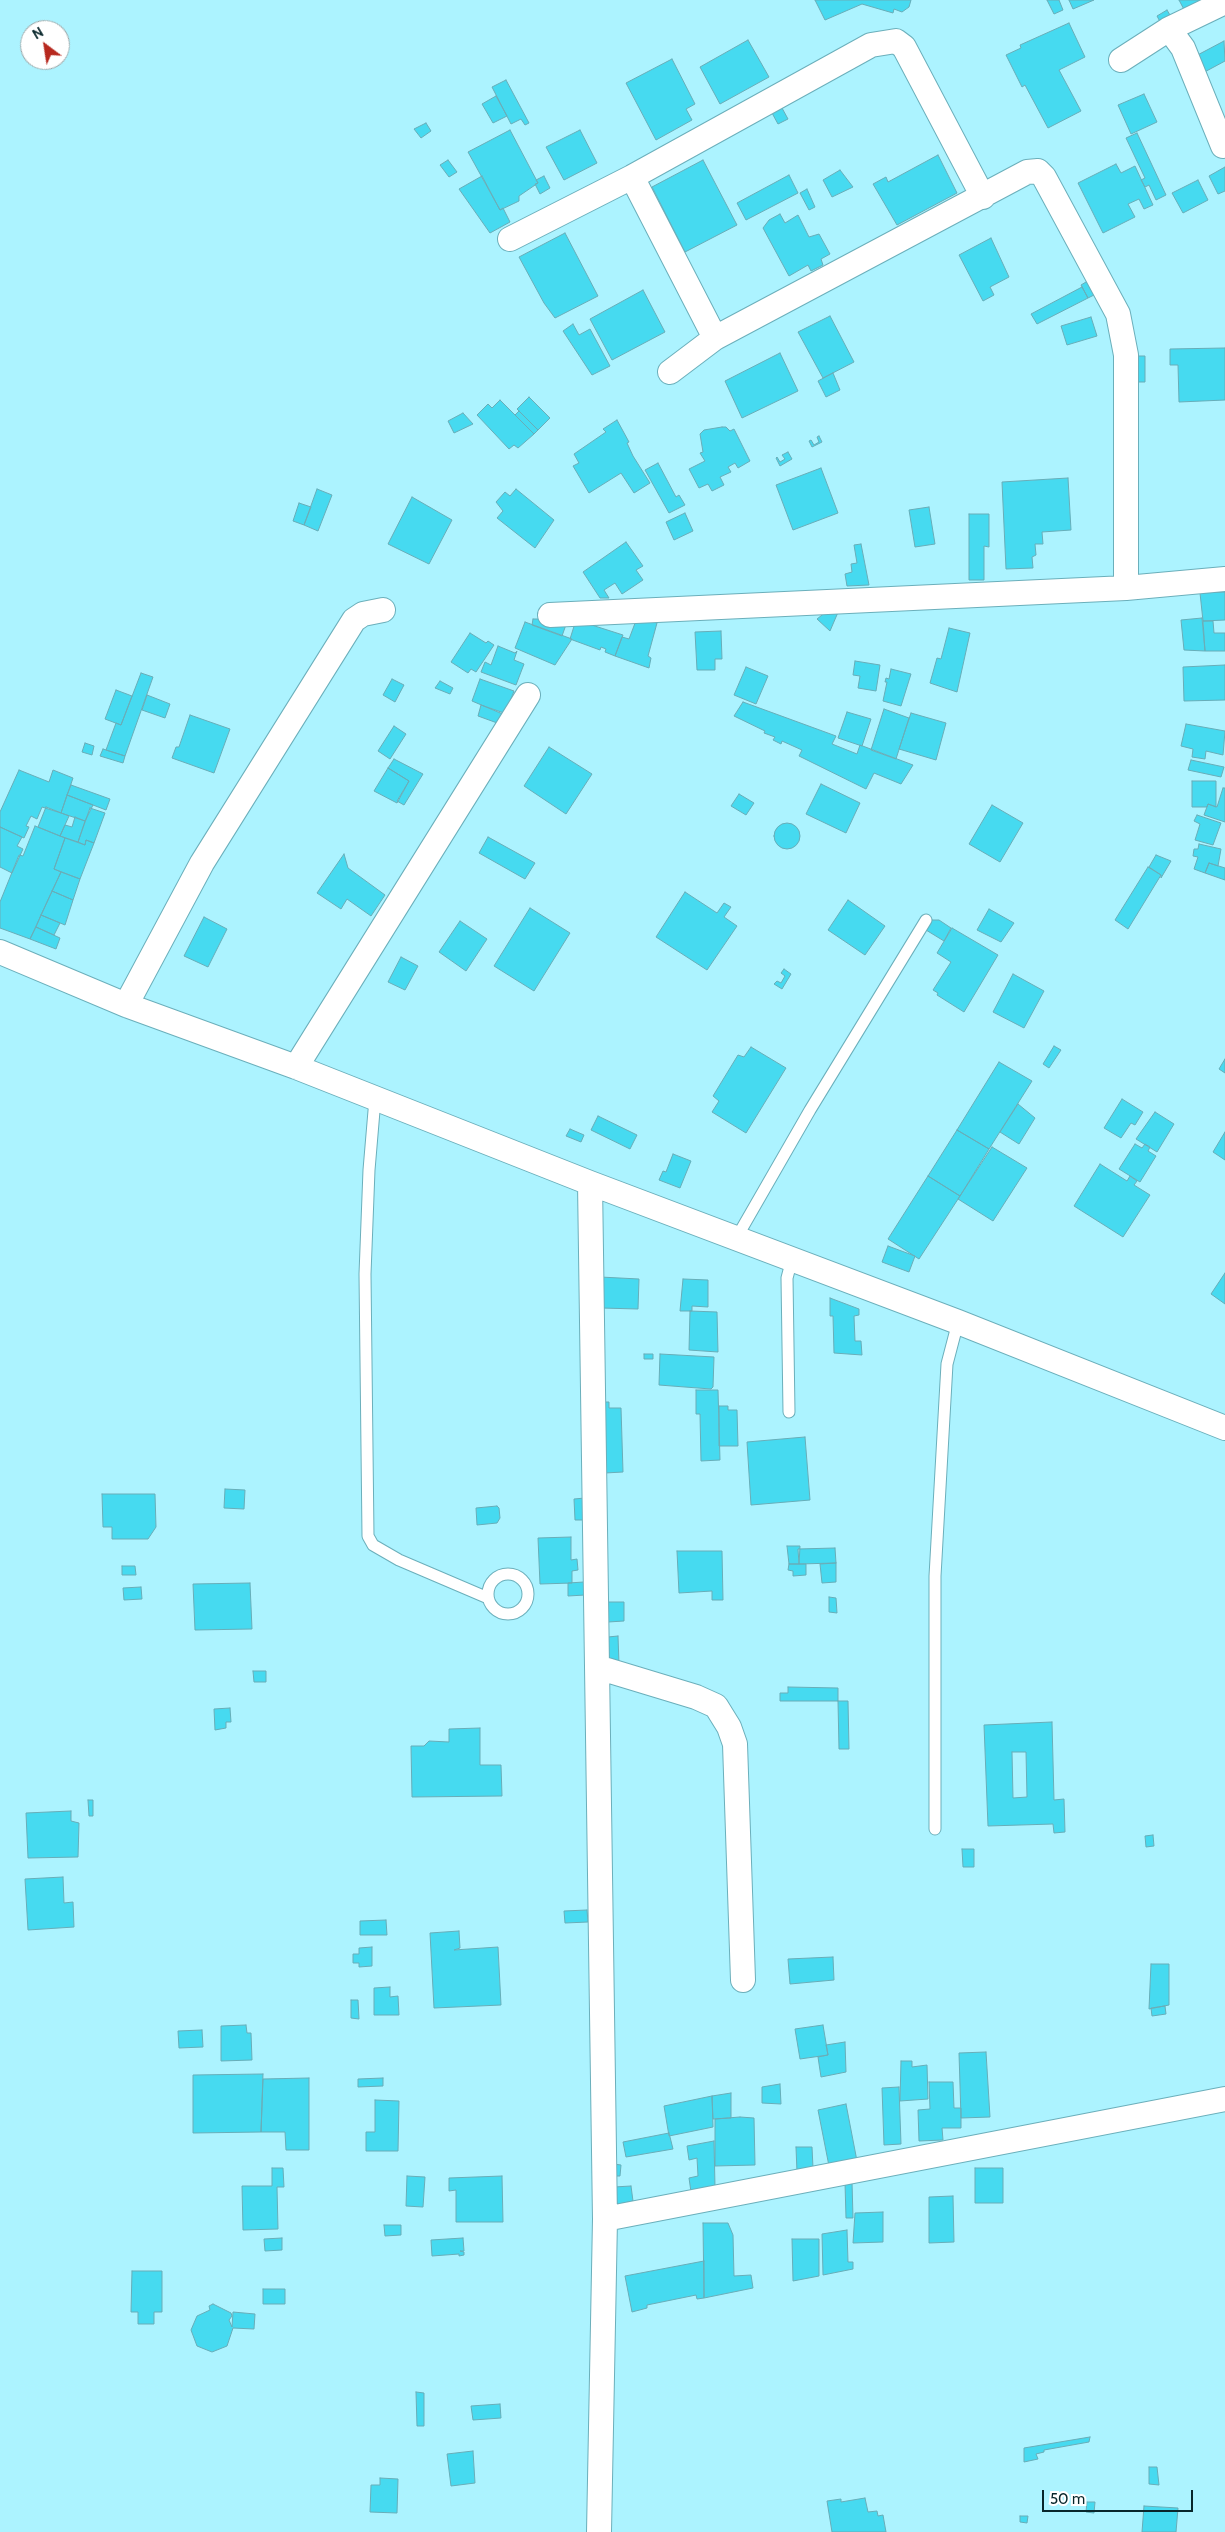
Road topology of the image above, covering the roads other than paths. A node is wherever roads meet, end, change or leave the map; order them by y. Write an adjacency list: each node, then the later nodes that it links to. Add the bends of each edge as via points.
1 (1225, 2): 2 (street)
2 (1169, 29): 3 (street); 4 (street, via 1183,48)
3 (1121, 60)
4 (1224, 146)
5 (632, 176): 6 (street, via 871,45 896,41 904,47); 7 (street); 8 (street)
6 (983, 197): 8 (street); 11 (street, via 1028,172 1038,171 1118,314 1126,356)
7 (510, 239)
8 (716, 338): 9 (street)
9 (670, 372)
10 (1225, 580): 11 (street)
11 (1126, 588): 13 (street)
12 (383, 610): 17 (street, via 363,614 354,620 202,863)
13 (550, 615)
14 (528, 695): 18 (street)
15 (926, 920): 21 (lane)
16 (0, 952): 17 (street)
17 (126, 1005): 18 (street)
18 (296, 1067): 19 (street)
19 (375, 1099): 20 (street); 26 (lane, via 365,1274 368,1536 373,1545 399,1560)
20 (590, 1182): 21 (street); 27 (street)
21 (737, 1237): 22 (street)
22 (792, 1259): 23 (street); 24 (lane, via 787,1278)
23 (958, 1322): 25 (street); 28 (lane, via 947,1364 935,1576)
24 (789, 1412)
25 (1225, 1428)
26 (488, 1598)
27 (597, 1667): 29 (street, via 716,1706 729,1727 735,1744); 31 (street)
28 (934, 1829)
29 (743, 1980)
30 (1225, 2099): 31 (street)
31 (605, 2219): 32 (street)
32 (599, 2532)

